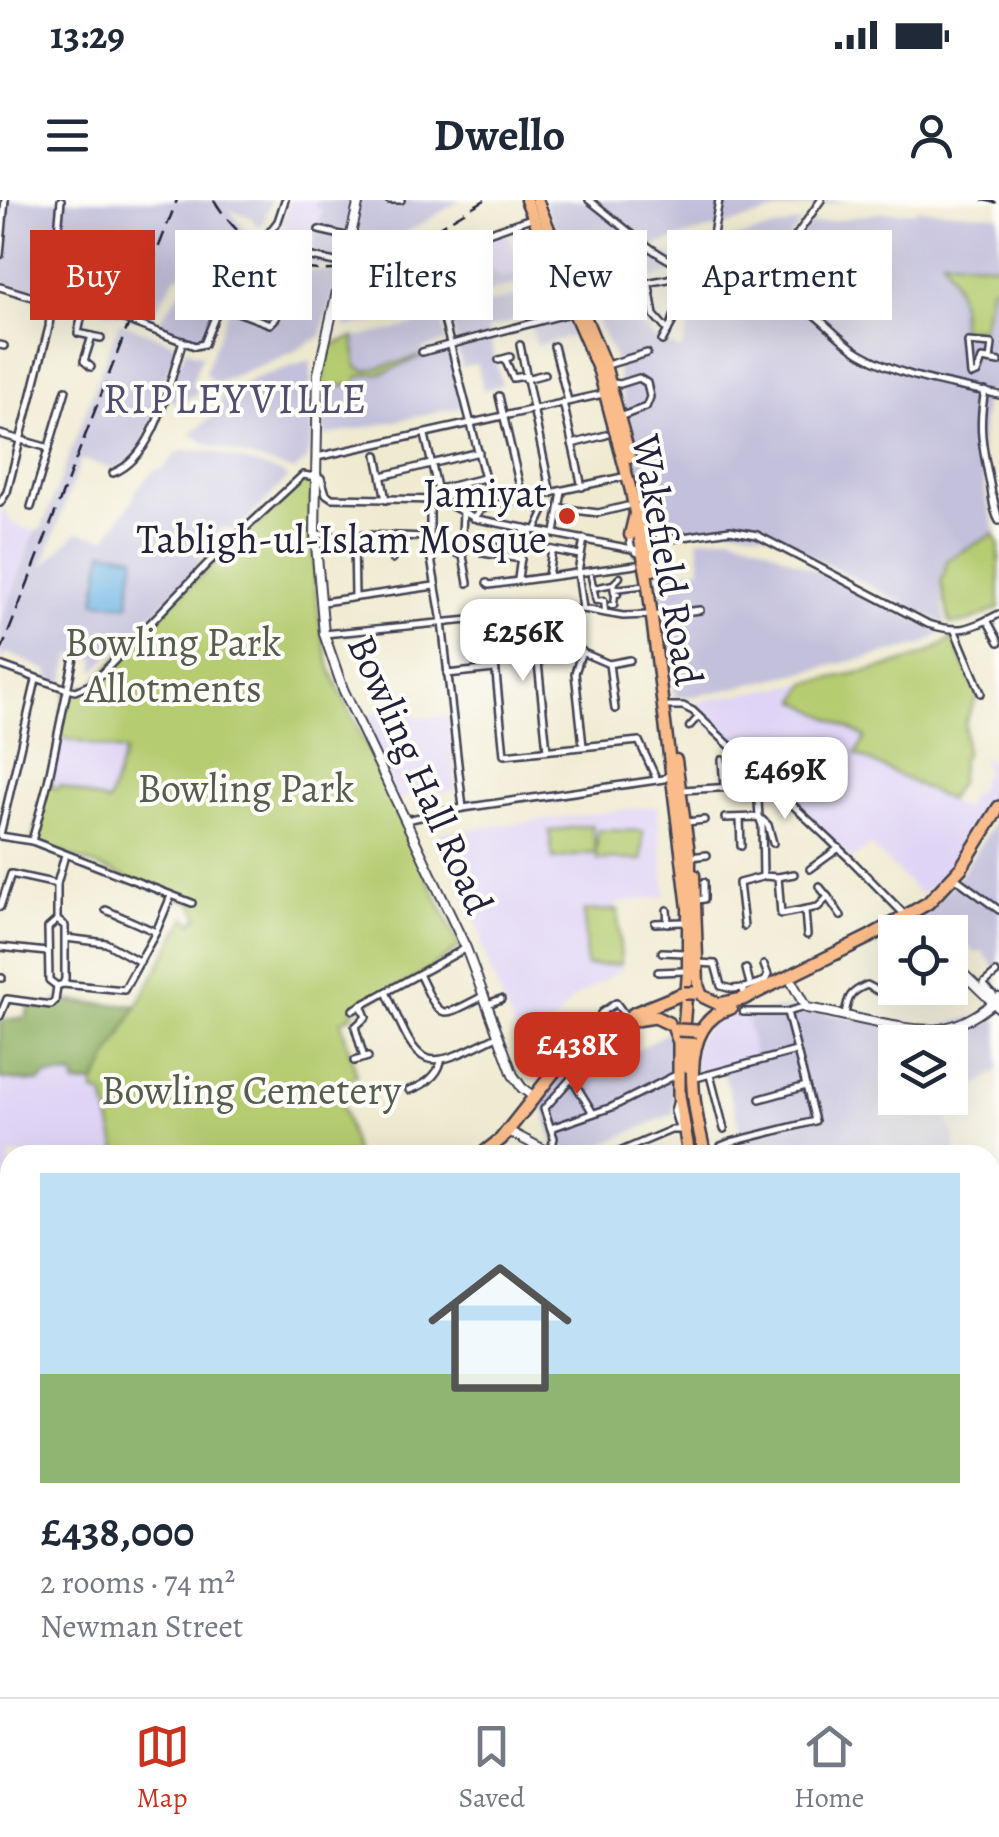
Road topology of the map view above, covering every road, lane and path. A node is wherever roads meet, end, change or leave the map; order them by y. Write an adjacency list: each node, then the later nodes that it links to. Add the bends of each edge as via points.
1 (5, 200): 23 (street)
2 (61, 200): 13 (street)
3 (285, 200): 14 (street, bridge)
4 (359, 200): 16 (street, Bowling Hall Road)
5 (389, 200): 11 (street)
6 (526, 200): 12 (main road, Wakefield Road)
7 (537, 200): 18 (main road, Wakefield Road)
8 (588, 200): 25 (street)
9 (719, 200): 19 (street)
10 (821, 200): 20 (street)
11 (400, 201)
12 (534, 217): 17 (main road, Wakefield Road); 21 (street)
13 (58, 230)
14 (271, 230)
15 (318, 230): 22 (street)
16 (352, 230)
17 (540, 230)
18 (548, 230)
19 (714, 230)
20 (800, 230)
21 (493, 231)
22 (332, 233)
23 (1, 237): 24 (street)
24 (0, 255)
25 (667, 255)
26 (312, 257): 27 (street)
27 (332, 265)
28 (667, 279): 29 (street)
29 (649, 285): 43 (street, via 654,316)
30 (0, 287): 31 (street)
31 (30, 296)
32 (332, 313): 80 (street, Bowling Hall Road, via 318,374)
33 (50, 320): 75 (street)
34 (81, 320): 45 (street)
35 (127, 320): 48 (street, bridge)
36 (216, 320): 48 (street, via 207,342)
37 (445, 320): 50 (street)
38 (538, 320): 50 (street)
39 (582, 320): 62 (main road, Wakefield Road)
40 (583, 320): 58 (main road, Wakefield Road)
41 (671, 320): 43 (street)
42 (819, 320): 64 (street, via 888,367)
43 (668, 330): 49 (street)
44 (69, 331): 45 (street)
45 (78, 333): 46 (street)
46 (92, 336): 47 (street); 59 (street, via 84,361)
47 (101, 338)
48 (182, 341): 82 (street, via 146,447 128,468)
49 (662, 341)
50 (452, 344): 53 (street); 71 (street)
51 (520, 345): 61 (street)
52 (554, 346): 67 (street)
53 (422, 352)
54 (647, 353): 58 (street)
55 (505, 359): 61 (street, via 513,378)
56 (990, 360): 56 (street, via 970,374 968,342 992,344); 57 (street)
57 (999, 362)
58 (604, 365): 62 (main road, Wakefield Road)
59 (91, 367)
60 (540, 373): 61 (street)
61 (525, 377): 68 (street)
62 (608, 387): 67 (street); 70 (main road, Wakefield Road); 70 (street, via 642,379 647,384 646,406); 85 (main road, Wakefield Road)
63 (66, 390): 77 (street)
64 (985, 392): 65 (street); 104 (street, via 981,450)
65 (999, 395)
66 (499, 396): 69 (street)
67 (565, 402): 68 (street); 76 (street)
68 (534, 409): 69 (street); 92 (street)
69 (503, 416): 71 (street); 96 (street)
70 (620, 418): 107 (main road, Wakefield Road)
71 (472, 423): 73 (street); 78 (street)
72 (0, 434): 75 (street)
73 (425, 434): 80 (street); 81 (street)
74 (606, 435): 76 (street)
75 (19, 440): 77 (street); 87 (street)
76 (572, 444): 88 (street)
77 (49, 448): 99 (street)
78 (480, 452): 81 (street); 86 (street)
79 (377, 455): 84 (street)
80 (317, 457): 83 (street, Bowling Hall Road)
81 (432, 464): 84 (street); 95 (street)
82 (113, 473)
83 (314, 476): 94 (street, via 332,498); 109 (street, Bowling Hall Road); 163 (street, via 299,476 92,684)
84 (382, 476): 94 (street)
85 (628, 476): 88 (street); 101 (main road, Wakefield Road)
86 (485, 478): 89 (street); 91 (street)
87 (4, 481): 98 (street)
88 (582, 487): 90 (street)
89 (443, 488)
90 (562, 492): 92 (street); 100 (street)
91 (489, 494)
92 (552, 494): 93 (street)
93 (540, 496): 96 (street); 106 (street, via 537,508 546,512)
94 (386, 500): 97 (street)
95 (440, 500): 97 (street); 102 (street)
96 (523, 500): 103 (street, via 482,508)
97 (430, 502): 115 (street)
98 (0, 503)
99 (31, 507)
100 (560, 508): 101 (street); 108 (street)
101 (631, 510): 107 (main road, Wakefield Road)
102 (462, 513): 103 (street); 110 (street)
103 (473, 518): 105 (street)
104 (998, 519)
105 (525, 528): 106 (street); 118 (street)
106 (536, 530): 108 (street)
107 (636, 531): 111 (street); 119 (street); 121 (main road, Wakefield Road); 121 (street)
108 (555, 533): 116 (street)
109 (315, 534): 112 (street); 142 (street, Bowling Hall Road)
110 (462, 534)
111 (658, 534): 117 (street); 121 (street)
112 (332, 535)
113 (481, 536): 118 (street)
114 (392, 537): 115 (street); 125 (street); 140 (street, via 354,538)
115 (430, 537): 123 (street)
116 (584, 539): 119 (street); 124 (street)
117 (670, 539): 121 (street); 151 (street, via 730,530 757,535 928,624)
118 (524, 544): 120 (street); 126 (street)
119 (616, 545): 121 (street)
120 (552, 550): 124 (street); 131 (street)
121 (650, 551): 147 (main road, Wakefield Road); 147 (main road, Wakefield Road)
122 (482, 552): 126 (street)
123 (430, 553): 135 (street, via 463,556); 136 (street)
124 (580, 555): 129 (street)
125 (392, 559)
126 (522, 559): 133 (street)
127 (636, 565): 128 (street)
128 (619, 567): 130 (street); 132 (street)
129 (578, 572): 130 (street); 131 (street); 143 (street)
130 (593, 574): 137 (street)
131 (548, 576): 133 (street)
132 (620, 577): 139 (street)
133 (518, 580): 134 (street)
134 (488, 583)
135 (468, 584)
136 (434, 586): 140 (street); 150 (street)
137 (596, 586): 139 (street); 141 (street)
138 (640, 586): 139 (street)
139 (614, 587): 144 (street)
140 (355, 597): 142 (street)
141 (596, 599): 143 (street); 144 (street)
142 (320, 603): 152 (street, Bowling Hall Road)
143 (582, 605): 144 (street); 146 (street)
144 (612, 606): 147 (street, via 623,616)
145 (700, 610): 147 (street)
146 (533, 614): 150 (street); 154 (street)
147 (655, 614): 165 (main road, Wakefield Road); 174 (main road, Wakefield Road)
148 (999, 616): 149 (street)
149 (987, 620): 151 (street); 153 (street)
150 (442, 622): 152 (street); 161 (street)
151 (955, 631): 164 (street)
152 (324, 634): 183 (street, Bowling Hall Road)
153 (999, 642)
154 (536, 643): 155 (street, via 558,642); 160 (street, via 501,648); 170 (street)
155 (582, 652): 158 (street); 169 (street, via 575,673)
156 (74, 657): 163 (street)
157 (630, 660): 158 (street)
158 (608, 664): 166 (street)
159 (0, 665): 162 (street)
160 (495, 669): 161 (street); 170 (street, via 504,755)
161 (447, 674): 178 (street)
162 (36, 680): 163 (street); 176 (street)
163 (67, 689): 186 (street)
164 (981, 693)
165 (670, 706): 167 (street); 174 (main road, Wakefield Road)
166 (615, 709)
167 (699, 716): 168 (street); 173 (street)
168 (689, 727)
169 (583, 746): 170 (street); 174 (street, via 639,741)
170 (547, 751)
171 (722, 760): 175 (street)
172 (733, 772): 175 (street, via 735,790)
173 (760, 774): 179 (street); 189 (street)
174 (669, 781): 175 (street); 178 (street); 184 (main road, Wakefield Road); 192 (main road, Wakefield Road)
175 (724, 787)
176 (3, 804): 185 (street)
177 (999, 807): 197 (highway)
178 (463, 808): 183 (street)
179 (759, 817): 181 (street); 187 (street); 195 (street)
180 (725, 818): 181 (street)
181 (740, 819): 188 (street)
182 (704, 820): 184 (street)
183 (403, 821): 225 (street, Bowling Hall Road)
184 (685, 822): 192 (main road, Wakefield Road)
185 (0, 836): 186 (street)
186 (32, 842): 190 (street)
187 (773, 843)
188 (741, 846)
189 (839, 848): 193 (street); 212 (street)
190 (65, 855): 201 (street); 203 (street)
191 (707, 855): 192 (street)
192 (687, 860): 205 (main road); 217 (main road); 285 (main road, Wakefield Road, via 688,1086)
193 (810, 869)
194 (794, 874): 196 (street)
195 (763, 876): 196 (street); 200 (street)
196 (778, 877): 210 (street, via 781,914)
197 (954, 877): 211 (street); 213 (highway)
198 (704, 882): 205 (street, via 704,899)
199 (729, 883): 200 (street)
200 (739, 883): 219 (street)
201 (57, 884): 207 (street, via 11,874); 215 (street)
202 (819, 886): 204 (street)
203 (171, 896): 206 (street); 220 (street)
204 (828, 897): 210 (street); 214 (street)
205 (697, 900): 230 (main road, via 703,934)
206 (192, 903)
207 (0, 907)
208 (106, 910): 220 (street)
209 (668, 910): 216 (street)
210 (805, 910): 221 (street)
211 (999, 910)
212 (901, 915)
213 (919, 915)
214 (841, 916)
215 (57, 920): 222 (street); 226 (street, via 48,928)
216 (668, 922): 217 (street); 218 (street)
217 (683, 922): 228 (main road)
218 (655, 923)
219 (744, 926)
220 (156, 932): 229 (street)
221 (807, 934)
222 (66, 938): 229 (street, via 106,943); 239 (street)
223 (878, 940): 238 (highway)
224 (0, 947): 226 (street)
225 (466, 948): 236 (street); 247 (street, Bowling Hall Road)
226 (48, 952): 239 (street, via 49,980)
227 (662, 952): 228 (street)
228 (684, 953): 233 (main road)
229 (140, 962): 239 (street, via 124,990)
230 (698, 963): 240 (street, via 715,964 720,984 732,990); 244 (main road, via 698,985)
231 (764, 965): 240 (street, via 766,979)
232 (746, 969): 240 (street)
233 (684, 971): 234 (street); 244 (main road)
234 (658, 972)
235 (996, 973): 248 (street, via 983,984)
236 (420, 976): 243 (street); 247 (street, via 443,1013)
237 (968, 977): 248 (street)
238 (791, 979): 249 (highway); 251 (street); 258 (highway, via 722,1011)
239 (60, 985): 255 (street, via 50,1005 7,999)
240 (747, 986): 249 (street)
241 (878, 991): 245 (street, via 867,985)
242 (836, 993): 245 (street)
243 (387, 994): 250 (street); 265 (street, via 413,1049)
244 (688, 995): 249 (highway); 257 (highway, via 664,1011); 258 (highway, via 713,1010); 262 (highway, via 627,1018)
245 (849, 996): 256 (street)
246 (501, 999): 247 (street)
247 (487, 1000): 260 (street, Bowling Hall Road)
248 (997, 1002): 256 (street, via 945,1028 925,1030)
249 (729, 1004)
250 (361, 1006): 252 (street); 264 (street, via 366,1017 354,1026 366,1058)
251 (804, 1007): 254 (street); 256 (street)
252 (353, 1010)
253 (743, 1012): 254 (street)
254 (787, 1012): 263 (street)
255 (1, 1013)
256 (844, 1014)
257 (673, 1027): 258 (highway, bridge); 266 (highway); 278 (highway, via 643,1016 581,1054)
258 (704, 1027): 269 (highway, via 694,1046)
259 (578, 1030): 262 (street)
260 (500, 1035): 265 (street); 272 (street, Bowling Hall Road, via 517,1082)
261 (625, 1037): 268 (street)
262 (590, 1042): 272 (highway)
263 (796, 1051): 267 (street); 270 (street)
264 (354, 1061)
265 (441, 1062): 271 (street, via 422,1086)
266 (679, 1073): 274 (street); 277 (highway)
267 (710, 1075): 269 (street); 276 (street)
268 (571, 1077): 274 (street); 275 (street, via 544,1109)
269 (694, 1079): 286 (highway)
270 (806, 1086): 273 (street); 287 (street, via 815,1121)
271 (407, 1091)
272 (534, 1097): 279 (highway)
273 (760, 1099)
274 (593, 1112): 275 (street)
275 (551, 1128): 282 (street)
276 (724, 1129)
277 (682, 1132): 283 (street); 284 (highway)
278 (514, 1134): 280 (highway); 281 (street)
279 (494, 1145)
280 (503, 1145)
281 (534, 1145)
282 (554, 1145)
283 (636, 1145)
284 (690, 1145)
285 (696, 1145)
286 (697, 1145)
287 (723, 1145)

